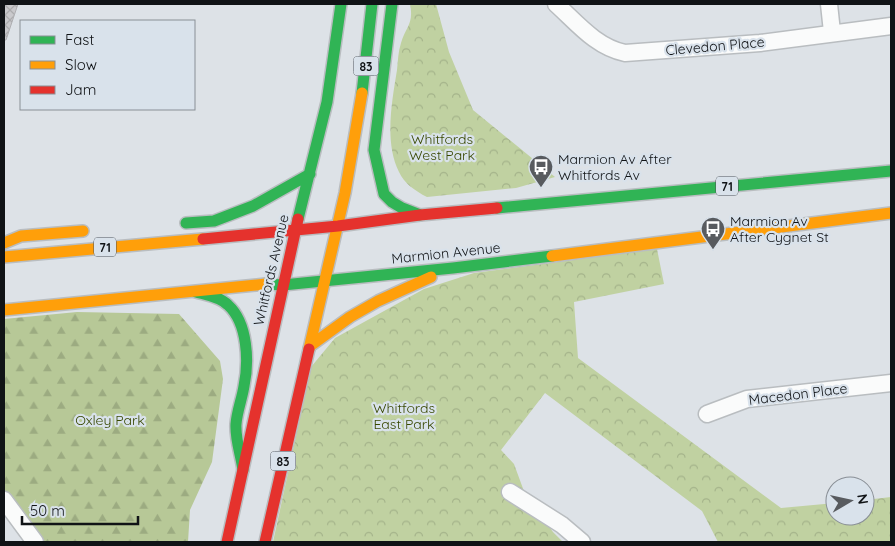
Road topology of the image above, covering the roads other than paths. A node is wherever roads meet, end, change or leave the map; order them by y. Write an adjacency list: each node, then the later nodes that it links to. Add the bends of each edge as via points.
1 (341, 4): 9 (main road, Whitfords Avenue / 83, via 325,114)
2 (372, 4): 13 (main road, 83, via 364,82)
3 (392, 4): 11 (main road, via 374,150 384,194 402,208)
4 (556, 4): 7 (street, Clevedon Place, via 598,42 625,53 760,43)
5 (829, 4): 7 (street)
6 (891, 26): 7 (street, Clevedon Place)
7 (832, 32)
8 (891, 171): 11 (main road, 71)
9 (310, 174): 12 (main road, via 253,206 214,221); 15 (main road, Whitfords Avenue / 83)
10 (891, 213): 18 (main road, Marmion Avenue)
11 (420, 215): 13 (main road, 71)
12 (175, 224)
13 (338, 226): 15 (main road, 71); 19 (main road, 83)
14 (98, 230): 16 (main road, via 20,236)
15 (295, 230): 17 (main road, 71); 20 (main road, Whitfords Avenue / 83)
16 (4, 244)
17 (4, 257)
18 (454, 268): 19 (main road, Marmion Avenue); 23 (main road, via 378,301)
19 (324, 281): 20 (main road, Marmion Avenue); 23 (main road, 83)
20 (283, 285): 21 (main road, Marmion Avenue); 26 (main road, Whitfords Avenue / 83)
21 (192, 291): 22 (main road, Marmion Avenue); 26 (main road, via 219,299 238,316 246,350 246,379 236,427)
22 (4, 310)
23 (310, 346): 31 (main road, 83)
24 (891, 383): 25 (street, Macedon Place, via 746,399)
25 (707, 414)
26 (243, 470): 30 (main road, Whitfords Avenue / 83)
27 (510, 492): 32 (street, via 562,525)
28 (4, 500): 29 (street)
29 (35, 542)
30 (227, 542)
31 (265, 542)
32 (582, 542)

